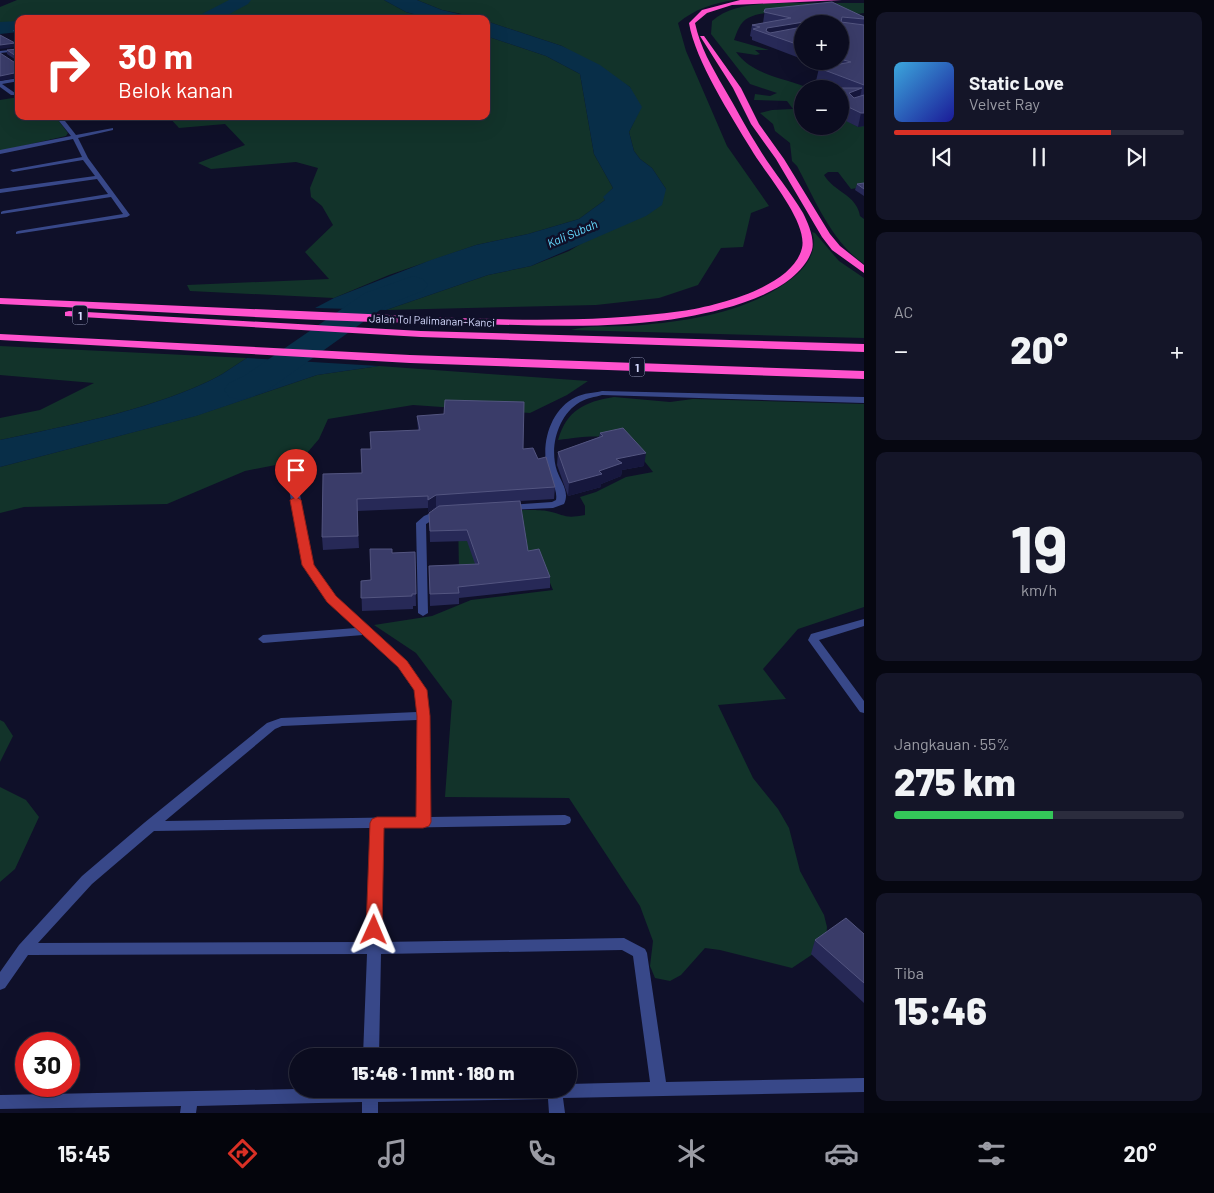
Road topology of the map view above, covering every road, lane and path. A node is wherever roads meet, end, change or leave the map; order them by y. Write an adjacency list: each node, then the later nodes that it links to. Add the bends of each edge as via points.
1 (759, 0): 21 (highway, via 726,4 706,11 695,18 692,30 709,68 803,224 807,237 807,249 797,267 758,293 685,314 579,322 424,320)
2 (839, 0): 20 (highway, via 736,5 708,13 702,18 699,28 826,235 836,248)
3 (15, 50): 4 (street)
4 (1, 52): 5 (street)
5 (6, 58)
6 (15, 80): 7 (street)
7 (0, 84): 8 (street)
8 (13, 94)
9 (61, 120): 11 (street)
10 (111, 129): 11 (street)
11 (74, 137): 12 (street); 13 (street)
12 (0, 152)
13 (85, 158): 14 (street); 15 (street)
14 (13, 170)
15 (99, 176): 16 (street); 17 (street)
16 (0, 192)
17 (113, 195): 18 (street); 19 (street, via 127,215)
18 (3, 213)
19 (18, 233)
20 (864, 270)
21 (0, 301)
22 (0, 309): 24 (highway, Jalan Tol Palimanan–Kanci / 1, via 421,334)
23 (0, 336): 25 (highway, 1, via 410,359)
24 (864, 348)
25 (864, 375)
26 (864, 400): 28 (street, via 602,394 579,399 566,408 552,429 550,466 562,494 560,502)
27 (293, 484): 32 (street, via 308,565 331,599)
28 (502, 508)
29 (454, 511): 30 (street, via 436,512 421,524)
30 (423, 613)
31 (864, 622): 34 (street, via 815,636 813,640)
32 (366, 632): 33 (street); 35 (street, via 402,664 420,690)
33 (263, 639)
34 (862, 705)
35 (423, 716): 37 (street); 39 (street, via 281,722 255,738)
36 (566, 820): 37 (street)
37 (423, 822): 38 (street)
38 (377, 823): 39 (street); 40 (street)
39 (150, 826): 41 (street, via 87,880)
40 (374, 948): 41 (street); 43 (street); 45 (street, via 624,944 640,953)
41 (24, 949): 42 (street)
42 (0, 984)
43 (371, 1048)
44 (864, 1085): 45 (street)
45 (659, 1089): 46 (street)
46 (577, 1091)
47 (289, 1098): 51 (street)
48 (370, 1098): 52 (street)
49 (555, 1098): 53 (street)
50 (0, 1102): 51 (street)
51 (189, 1105)
52 (370, 1113)
53 (556, 1113)

